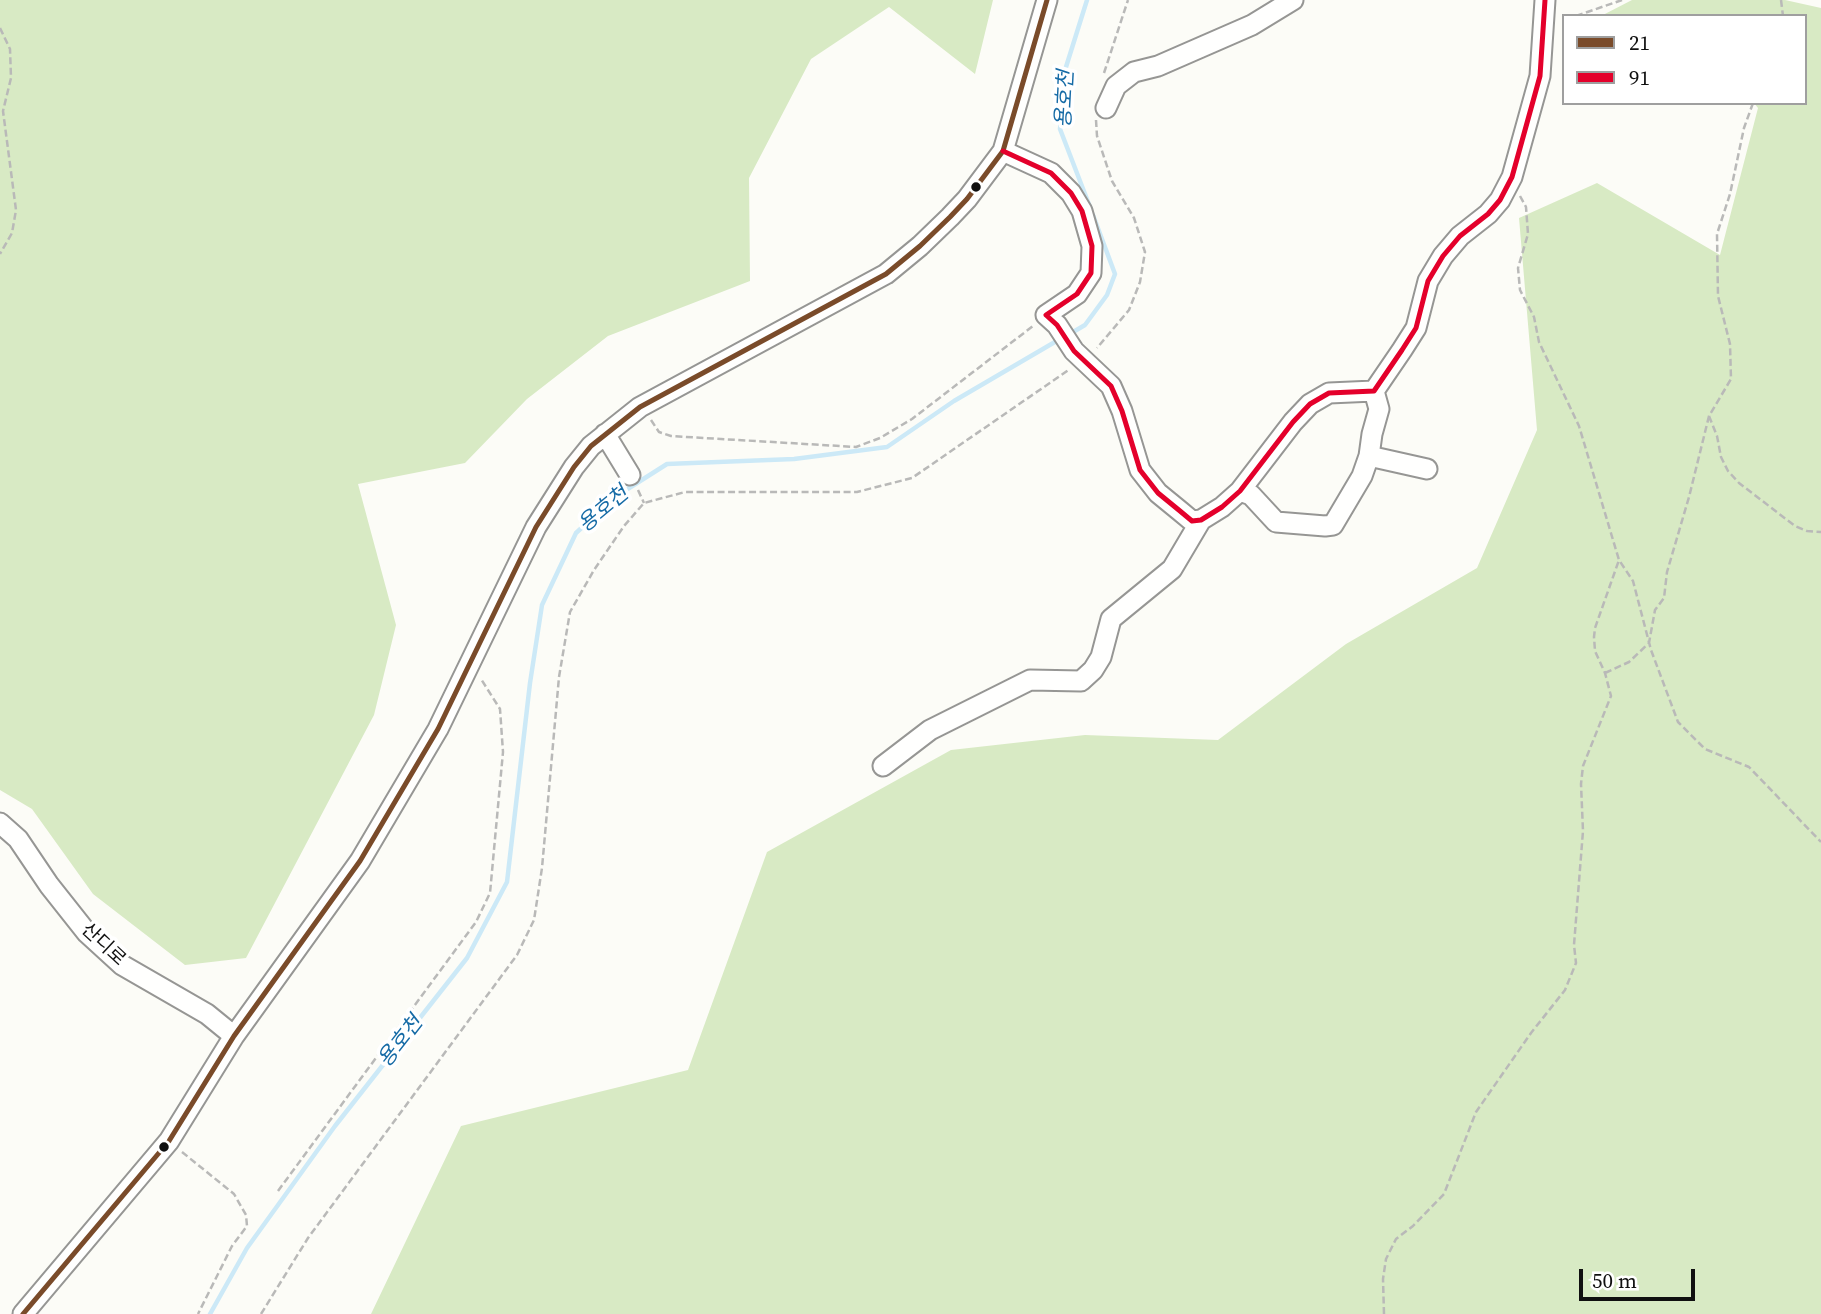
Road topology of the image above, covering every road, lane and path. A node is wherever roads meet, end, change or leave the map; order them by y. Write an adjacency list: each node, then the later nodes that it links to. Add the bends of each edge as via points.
1 (1046, 0): 11 (street)
2 (1128, 0): 8 (path)
3 (1293, 0): 10 (street, via 1252,25 1134,72 1116,86)
4 (1545, 0): 12 (street, via 1540,76)
5 (1622, 0): 6 (path)
6 (1582, 14)
7 (0, 28): 13 (path, via 10,49 12,78 2,111 16,210 12,233)
8 (1103, 77)
9 (1752, 105): 18 (path, via 1717,234 1718,296 1730,344 1731,379)
10 (1100, 111): 15 (path, via 1097,136 1145,252 1129,310 1105,341)
11 (1003, 151): 14 (street, via 1051,173 1082,211 1092,246 1091,273); 17 (street, via 950,217 886,274)
12 (1510, 180): 16 (street, via 1488,214 1443,256 1428,281 1416,328); 28 (path, via 1527,217 1528,233 1518,268 1520,290 1578,426)
13 (0, 254)
14 (1052, 320): 15 (street); 17 (path, via 912,419 856,447 671,436 659,432)
15 (1078, 356): 25 (path, via 912,478 857,492 685,492); 26 (street, via 1111,386 1140,470 1158,493 1192,521)
16 (1374, 391): 20 (street, via 1379,409); 23 (street, via 1329,393 1310,404)
17 (640, 407): 19 (street)
18 (1709, 416): 27 (path, via 1721,457 1739,483 1795,526); 29 (path, via 1664,598 1654,610)
19 (605, 434): 22 (street); 30 (street, via 574,467 536,527)
20 (1369, 456): 21 (street); 23 (street, via 1333,525 1276,522 1251,495)
21 (1427, 469)
22 (630, 475)
23 (1240, 491): 26 (street)
24 (640, 495): 25 (path)
25 (644, 503): 40 (path, via 594,570 570,612 534,920 517,955 308,1238)
26 (1201, 520): 32 (street, via 1172,569 1111,619 1101,657 1081,681 1030,680 930,730)
27 (1821, 532)
28 (1619, 560): 29 (path, via 1633,581); 31 (path, via 1595,628 1595,651)
29 (1648, 643): 31 (path, via 1629,662); 34 (path, via 1678,722 1705,748 1749,768)
30 (470, 662): 35 (street, via 438,729 360,861); 37 (path, via 500,709 503,752 490,893 475,922)
31 (1605, 673): 41 (path, via 1611,696 1583,766 1581,783 1576,963 1565,990 1476,1112 1444,1194 1396,1240 1386,1259)
32 (883, 766)
33 (0, 823): 35 (street, 산디로, via 18,839 87,933 122,965 207,1014)
34 (1821, 842)
35 (234, 1036): 36 (street)
36 (169, 1141): 38 (street); 39 (path, via 234,1194 246,1215 247,1226 226,1255)
37 (278, 1191)
38 (23, 1314)
39 (198, 1314)
40 (261, 1314)
41 (1384, 1314)

